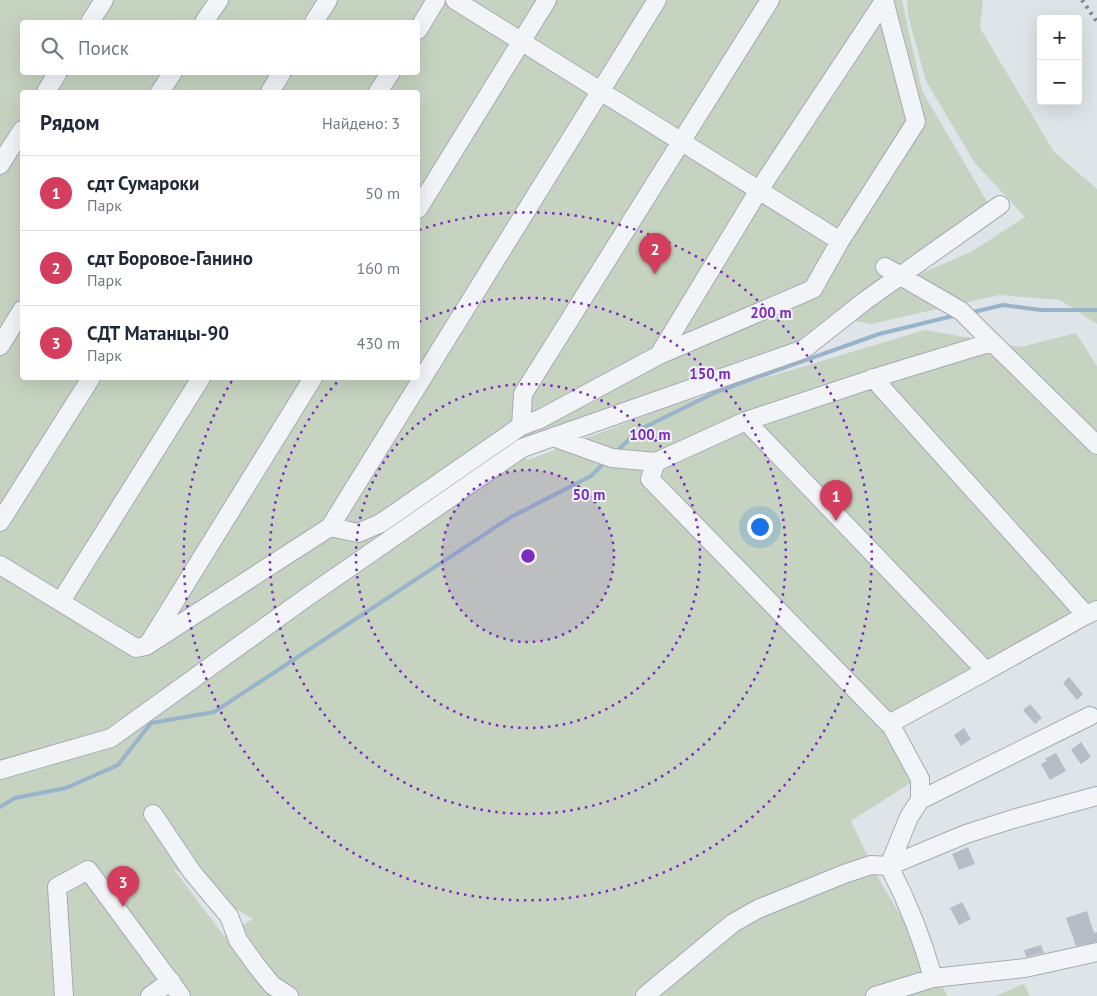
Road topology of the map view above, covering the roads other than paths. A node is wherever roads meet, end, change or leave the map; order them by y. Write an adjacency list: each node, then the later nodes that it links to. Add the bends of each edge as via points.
1 (104, 0): 10 (street)
2 (219, 0): 11 (street)
3 (328, 0): 12 (street)
4 (436, 0): 13 (street)
5 (455, 0): 14 (street)
6 (547, 0): 14 (street)
7 (657, 0): 23 (street)
8 (770, 0): 25 (street)
9 (884, 1): 27 (street); 30 (street, via 916,122)
10 (91, 20)
11 (205, 20)
12 (315, 20)
13 (420, 27)
14 (521, 41): 23 (street); 29 (street)
15 (56, 75): 19 (street)
16 (171, 75): 20 (street)
17 (280, 75): 21 (street)
18 (389, 75): 22 (street)
19 (47, 90)
20 (161, 90)
21 (271, 90)
22 (379, 90)
23 (600, 91): 25 (street); 47 (street)
24 (20, 133): 26 (street)
25 (680, 141): 27 (street); 42 (street, via 523,394)
26 (0, 165)
27 (759, 190): 30 (street); 36 (street)
28 (1000, 205): 32 (street)
29 (420, 206)
30 (840, 241): 36 (street, via 813,289)
31 (884, 267): 32 (street)
32 (900, 276): 34 (street, via 961,311); 43 (street, via 804,349)
33 (20, 313): 35 (street)
34 (992, 342): 37 (street); 44 (street)
35 (0, 346)
36 (659, 355): 42 (street)
37 (873, 378): 41 (street); 50 (street)
38 (90, 380): 46 (street)
39 (200, 380): 49 (street)
40 (312, 380): 51 (street)
41 (746, 421): 45 (street); 52 (street)
42 (521, 426): 47 (street, via 381,523 358,533)
43 (553, 437): 45 (street, via 612,458); 55 (street, via 522,448 111,738)
44 (1097, 445)
45 (656, 462): 52 (street, via 650,479 889,724)
46 (0, 522)
47 (330, 528): 51 (street)
48 (0, 565): 49 (street)
49 (61, 601): 51 (street, via 136,648)
50 (1092, 612): 52 (street)
51 (146, 646)
52 (986, 671)
53 (1090, 716): 57 (street)
54 (893, 729): 57 (street, via 920,779)
55 (0, 770)
56 (1097, 796): 59 (street, via 966,834)
57 (920, 800): 59 (street, via 909,817)
58 (153, 814): 66 (street, via 192,872 228,916 238,940 272,985)
59 (889, 866): 61 (street, via 908,903); 67 (street, via 871,865 758,909 733,923)
60 (1097, 952): 61 (street, via 1025,968)
61 (933, 978): 68 (street)
62 (171, 981): 63 (street, via 88,870 57,887); 64 (street); 65 (street)
63 (64, 996)
64 (150, 996)
65 (181, 996)
66 (289, 996)
67 (646, 996)
68 (875, 996)

